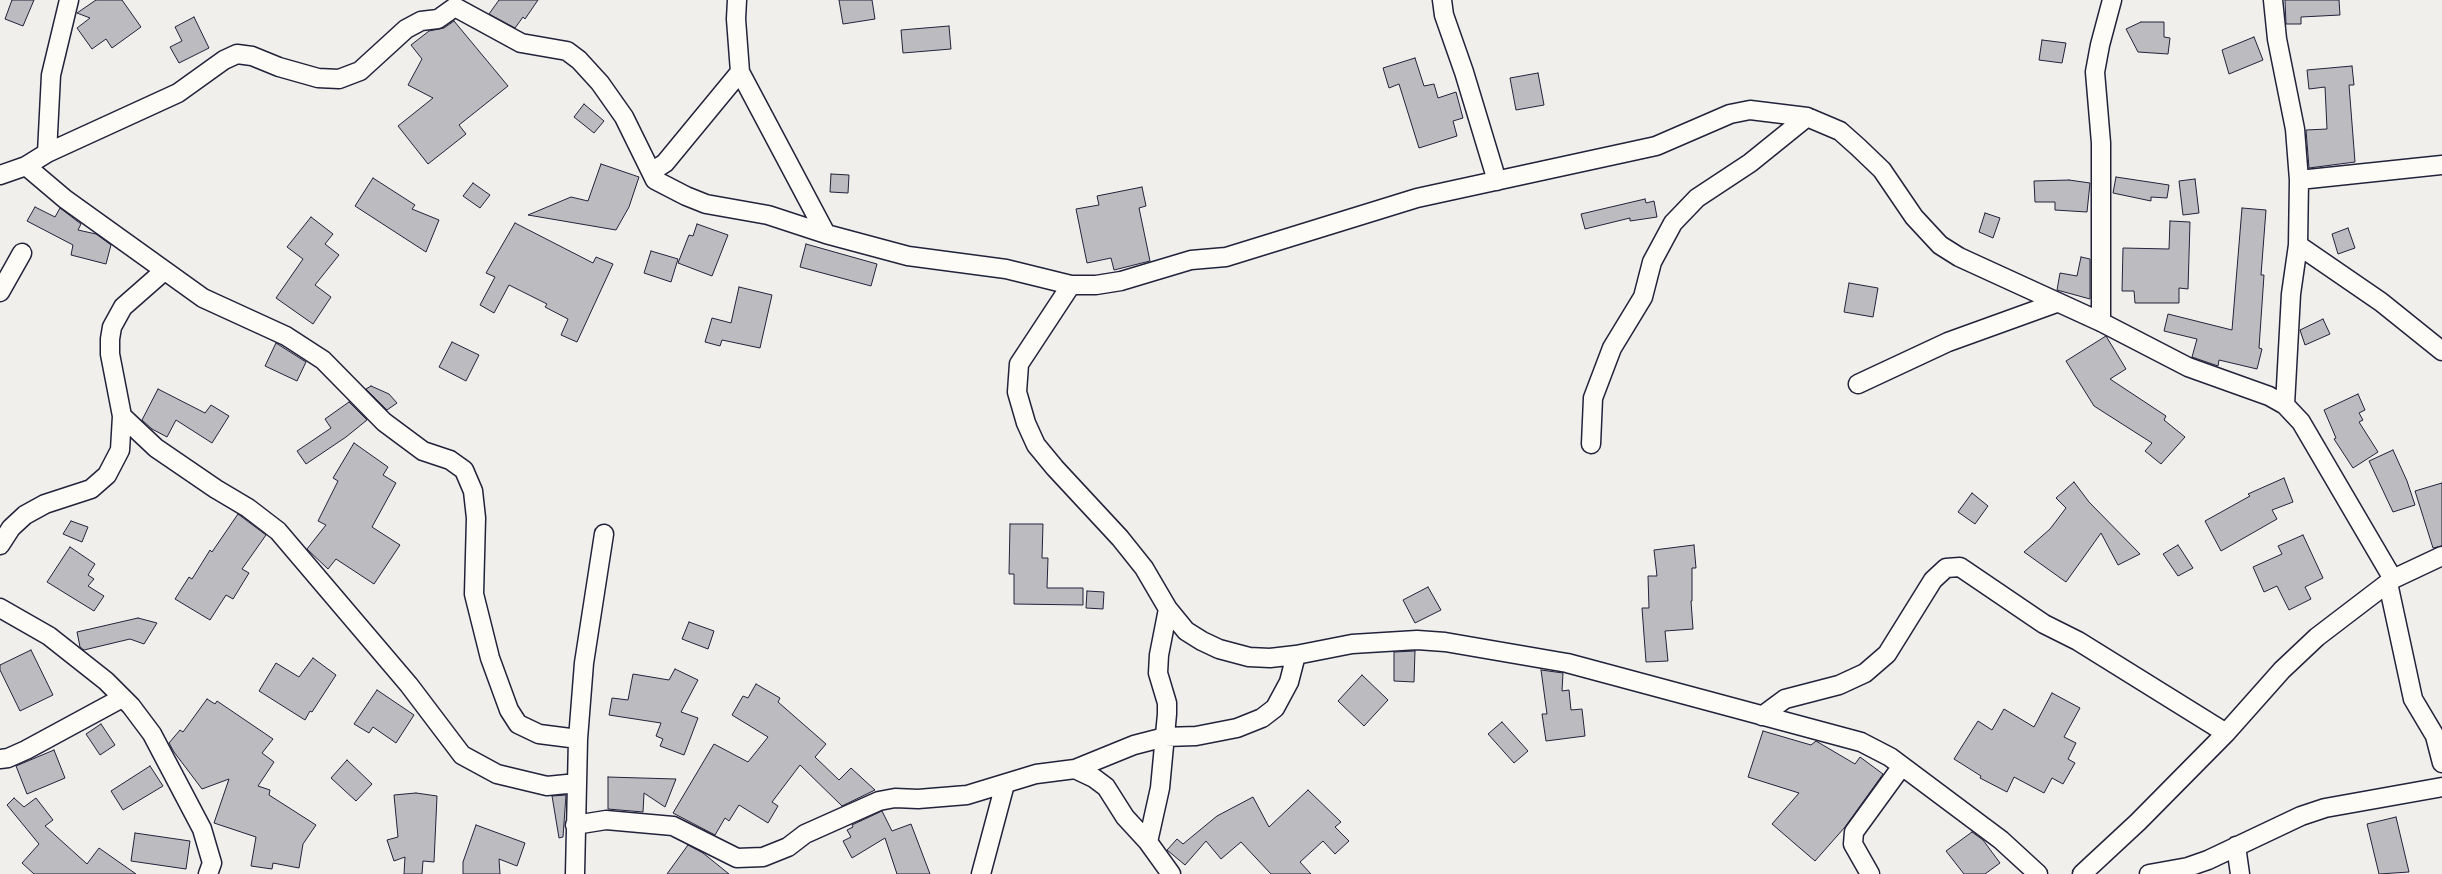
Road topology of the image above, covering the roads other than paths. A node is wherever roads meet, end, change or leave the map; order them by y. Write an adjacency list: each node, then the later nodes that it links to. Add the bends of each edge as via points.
1 (69, 0): 8 (street, via 51,75)
2 (737, 0): 6 (street)
3 (1442, 0): 14 (street)
4 (2112, 0): 22 (street, via 2095,72 2101,143)
5 (2273, 0): 13 (street, via 2277,39 2295,129)
6 (740, 72): 11 (street, via 665,162); 15 (street)
7 (1807, 117): 14 (street, via 1750,110 1656,146); 21 (street, via 1840,131 1882,170 1914,217 1940,245); 27 (street, via 1750,163 1697,198 1673,224 1652,262 1643,297 1612,348 1593,398)
8 (47, 153): 10 (street); 11 (street, via 178,93 237,54 318,78 339,79 360,71 406,30 421,21 438,19 455,7 521,43 567,51 579,60 624,117)
9 (2442, 165): 13 (street)
10 (26, 166): 12 (street); 18 (street, via 65,199)
11 (652, 172): 15 (street, via 656,180 706,204 768,215)
12 (0, 175)
13 (2299, 180): 16 (street)
14 (1497, 181): 19 (street, via 1417,198 1226,257 1191,260 1121,281)
15 (826, 234): 19 (street, via 908,256 1006,269)
16 (2298, 245): 23 (street, via 2381,302); 25 (street, via 2291,294)
17 (22, 253): 20 (street)
18 (164, 271): 26 (street, via 123,307 112,327 110,354); 39 (street, via 203,298 286,336 323,360 384,422 423,451 450,460 464,470 473,490 476,518 474,594 490,658 509,710 518,724 539,734)
19 (1071, 285): 33 (street, via 1019,364 1017,392 1026,423 1036,445 1144,568)
20 (0, 292)
21 (2056, 303): 22 (street); 24 (street, via 1948,342)
22 (2101, 322): 25 (street, via 2188,368 2269,396)
23 (2442, 351)
24 (1858, 384)
25 (2285, 405): 31 (street, via 2301,422)
26 (122, 416): 29 (street, via 120,450 107,475 91,489 45,504 25,515); 44 (street, via 156,448 278,531 409,685 462,755 497,774 547,786)
27 (1591, 444)
28 (604, 534): 39 (street, via 584,663)
29 (0, 544)
30 (2442, 556): 31 (street)
31 (2391, 581): 37 (street, via 2317,637); 41 (street, via 2413,699 2434,736)
32 (0, 608): 35 (street, via 48,636 106,681)
33 (1168, 609): 34 (street, via 1186,631 1219,649 1249,657); 38 (street, via 1158,673 1167,703)
34 (1296, 655): 36 (street, via 1352,644 1417,640 1445,642 1567,663); 38 (street, via 1289,682 1275,708 1262,718 1196,736)
35 (122, 698): 40 (street, via 26,750); 51 (street, via 152,734 202,829 212,862)
36 (1762, 716): 37 (street, via 1785,700 1839,685 1865,673 1887,654 1933,580 1946,568 1960,567 2044,624 2078,641); 42 (street, via 1861,742 1881,750)
37 (2226, 732): 58 (street)
38 (1165, 738): 43 (street, via 1134,745); 48 (street, via 1160,788)
39 (578, 739): 44 (street)
40 (0, 759)
41 (2442, 763)
42 (1902, 766): 56 (street, via 1854,832 1854,844); 57 (street, via 2001,840)
43 (1075, 769): 45 (street, via 1036,774); 48 (street, via 1106,787 1125,818)
44 (577, 783): 47 (street)
45 (1005, 784): 50 (street, via 967,795 896,798 879,802 805,834 788,847); 54 (street)
46 (2442, 787): 49 (street, via 2325,808)
47 (575, 825): 50 (street, via 606,820 673,826 737,858); 52 (street)
48 (1148, 842): 55 (street)
49 (2236, 846): 59 (street, via 2188,867); 60 (street)
50 (762, 857): 53 (street)
51 (208, 874)
52 (575, 874)
53 (757, 874)
54 (981, 874)
55 (1171, 874)
56 (1870, 874)
57 (2038, 874)
58 (2082, 874)
59 (2149, 874)
60 (2240, 874)

